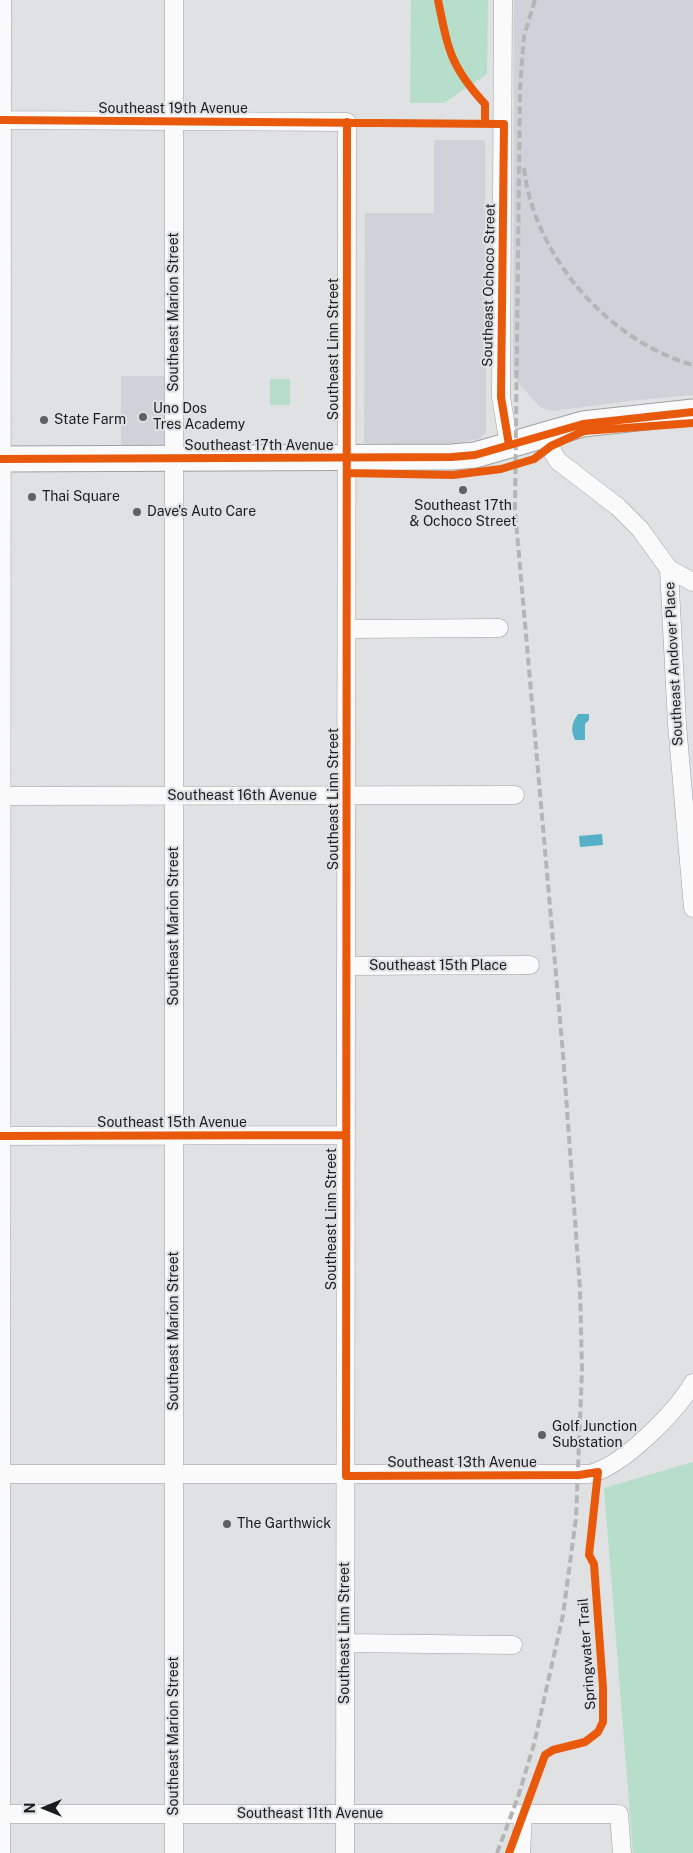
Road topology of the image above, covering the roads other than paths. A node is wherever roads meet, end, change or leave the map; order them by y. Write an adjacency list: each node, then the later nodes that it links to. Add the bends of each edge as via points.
1 (2, 0): 4 (street)
2 (174, 0): 5 (street, Southeast Marion Street)
3 (504, 0): 9 (street, Southeast Ochoco Street, via 500,397)
4 (1, 120): 5 (street, Southeast 19th Avenue); 10 (street)
5 (174, 121): 6 (street, Southeast 19th Avenue); 11 (street, Southeast Marion Street)
6 (347, 122): 12 (street, Southeast Linn Street)
7 (693, 412): 8 (main road, Southeast 17th Avenue, via 583,424)
8 (548, 432): 9 (main road, Southeast 17th Avenue); 13 (street, via 558,461 618,507)
9 (508, 445): 12 (main road, Southeast 17th Avenue, via 452,458)
10 (1, 459): 11 (main road, Southeast 17th Avenue); 18 (street)
11 (175, 459): 12 (main road, Southeast 17th Avenue); 19 (street, Southeast Marion Street)
12 (347, 459): 16 (street, Southeast Linn Street)
13 (669, 569): 14 (street); 21 (street, Southeast Andover Place, via 677,724)
14 (693, 582)
15 (499, 628): 16 (street)
16 (347, 629): 20 (street, Southeast Linn Street)
17 (515, 795): 20 (street, Southeast 16th Avenue)
18 (1, 796): 19 (street, Southeast 16th Avenue); 25 (street)
19 (174, 796): 20 (street, Southeast 16th Avenue); 26 (street, Southeast Marion Street)
20 (347, 796): 23 (street, Southeast Linn Street)
21 (693, 908)
22 (530, 965): 23 (street, Southeast 15th Place)
23 (347, 966): 24 (street, Southeast Linn Street)
24 (345, 1135): 26 (street, Southeast 15th Avenue); 30 (street, Southeast Linn Street)
25 (0, 1136): 26 (street, Southeast 15th Avenue); 28 (street)
26 (173, 1136): 29 (street, Southeast Marion Street)
27 (693, 1384): 30 (street, Southeast 13th Avenue, via 662,1422 606,1469 579,1475)
28 (1, 1474): 29 (street, Southeast 13th Avenue); 33 (street)
29 (174, 1474): 30 (street, Southeast 13th Avenue); 34 (street, Southeast Marion Street)
30 (346, 1476): 31 (street, Southeast Linn Street)
31 (345, 1643): 32 (street); 35 (street, Southeast Linn Street)
32 (513, 1645)
33 (1, 1814): 34 (street, Southeast 11th Avenue); 37 (street)
34 (174, 1814): 35 (street, Southeast 11th Avenue); 38 (street, Southeast Marion Street)
35 (345, 1815): 36 (street, Southeast 11th Avenue); 39 (street, Southeast Linn Street)
36 (523, 1815): 40 (street); 41 (street, Southeast 11th Avenue, via 619,1814)
37 (1, 1853)
38 (174, 1853)
39 (345, 1853)
40 (521, 1853)
41 (622, 1853)

